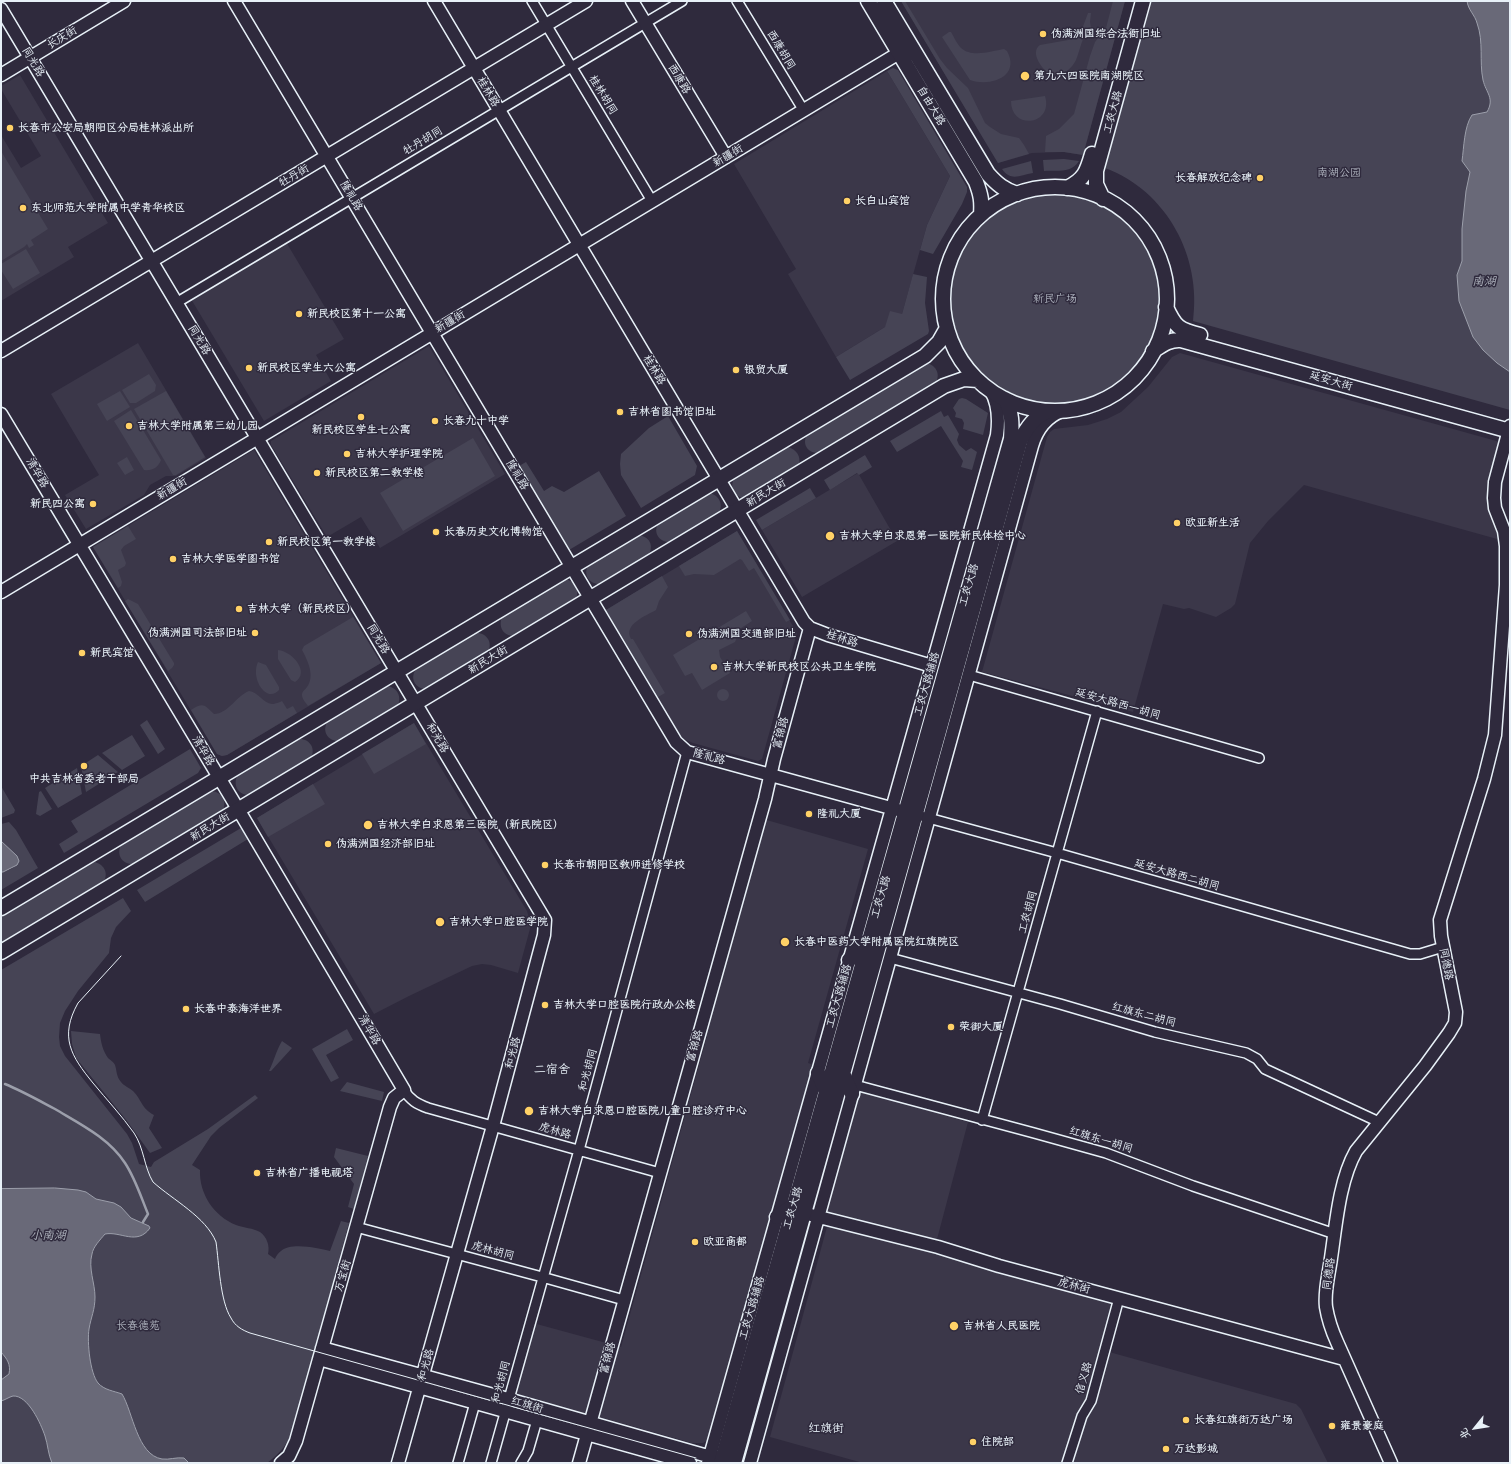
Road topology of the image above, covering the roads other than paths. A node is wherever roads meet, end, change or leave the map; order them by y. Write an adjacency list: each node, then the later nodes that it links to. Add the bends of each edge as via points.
1 (124, 1): 17 (street, 长庆街)
2 (234, 1): 23 (street, 隆礼路)
3 (434, 1): 19 (street, 桂林路)
4 (532, 1): 15 (street, 桂林胡同)
5 (586, 1): 15 (street, 牡丹街)
6 (632, 1): 14 (street, 西康路)
7 (682, 1): 14 (street, 牡丹胡同)
8 (738, 1): 22 (street, 西康胡同)
9 (868, 1): 16 (main road, 自由大路)
10 (884, 1): 26 (main road, 自由大路, via 988,174 1001,187)
11 (1134, 1): 25 (main road, 工农大路, via 1088,169 1081,180)
12 (1143, 1): 28 (main road, 工农大路, via 1096,172 1096,184)
13 (1, 9): 17 (street, 同光路)
14 (645, 22): 18 (street, 牡丹胡同); 24 (street, 西康路)
15 (546, 25): 18 (street, 桂林胡同); 19 (street, 牡丹街)
16 (899, 53): 22 (street, 新疆街); 30 (main road, 自由大路, via 976,182 981,194)
17 (30, 58): 20 (street, 长庆街); 32 (street, 同光路)
18 (572, 66): 21 (street, 牡丹胡同); 29 (street, 桂林胡同)
19 (474, 68): 21 (street, 桂林路); 23 (street, 牡丹街)
20 (1, 76)
21 (499, 110): 27 (street, 牡丹胡同); 31 (street, 桂林路)
22 (804, 111): 24 (street, 新疆街)
23 (327, 156): 27 (street, 隆礼路); 32 (street, 牡丹街)
24 (726, 157): 29 (street, 新疆街)
25 (1067, 188): 26 (main road, via 1041,188); 28 (main road)
26 (1017, 194): 30 (main road)
27 (352, 198): 33 (street, 牡丹胡同); 36 (street, 隆礼路)
28 (1103, 199): 34 (main road, via 1127,214 1140,227 1156,252 1164,275)
29 (652, 201): 31 (street, 新疆街)
30 (981, 215): 35 (main road, via 958,241 948,264 943,300)
31 (579, 245): 36 (street, 新疆街); 47 (street, 桂林路)
32 (152, 261): 33 (street, 同光路); 37 (street, 牡丹街)
33 (176, 303): 46 (street, 同光路)
34 (1166, 307): 38 (main road, via 1161,334); 45 (main road, 延安大街, via 1172,320 1184,331 1399,390)
35 (947, 328): 39 (main road, via 954,348); 47 (main road, via 939,342 925,356)
36 (432, 333): 46 (street, 新疆街); 50 (street, 隆礼路)
37 (1, 351)
38 (1154, 351): 43 (main road, via 1137,375 1119,391 1098,402); 45 (main road, 延安大街, via 1174,339 1181,340)
39 (978, 380): 40 (main road); 48 (main road, 新民大街, via 964,379 944,386)
40 (991, 391): 41 (main road); 54 (street, 工农大路辅路, via 998,411 997,435)
41 (1005, 399): 42 (main road, via 1026,407); 64 (main road, 工农大路, via 1012,418 1010,439)
42 (1048, 411): 43 (main road); 64 (main road, 工农大路, via 1030,423 1020,442)
43 (1062, 411): 56 (street, 工农大路辅路, via 1044,422 1035,436)
44 (1, 414): 49 (street, 清华路)
45 (1510, 428): 68 (street, 同德路, via 1495,482 1494,498 1504,531 1506,585 1495,735 1440,920)
46 (257, 438): 49 (street, 新疆街); 55 (street, 同光路)
47 (718, 480): 48 (street, 桂林路); 50 (main road)
48 (737, 511): 52 (main road, 新民大街); 53 (street, 桂林路, via 796,610)
49 (80, 545): 51 (street, 新疆街); 62 (street, 清华路)
50 (572, 567): 52 (street, 隆礼路); 55 (main road)
51 (1, 592)
52 (591, 598): 57 (main road, 新民大街); 59 (street, 隆礼路, via 676,742)
53 (810, 628): 54 (street, 桂林路, via 828,636); 61 (street, 富锦路)
54 (932, 666): 64 (street, 工农大路辅路)
55 (397, 671): 57 (street, 和光路); 62 (main road)
56 (969, 675): 58 (street, 延安大路西一胡同); 64 (street, 工农大路辅路)
57 (416, 703): 63 (main road, 新民大街); 80 (street, 和光路, via 545,920 544,934)
58 (1097, 711): 60 (street, 延安大路西一胡同); 65 (street, 工农胡同)
59 (687, 752): 61 (street, 隆礼路); 81 (street, 和光胡同)
60 (1260, 758)
61 (771, 774): 64 (street, 隆礼路); 82 (street, 富锦路)
62 (219, 778): 63 (street, 清华路); 66 (main road)
63 (238, 809): 69 (main road, 新民大街); 76 (street, 清华路)
64 (910, 813): 65 (street, 延安大路西二胡同); 67 (main road, 工农大路); 70 (street, 工农大路辅路); 71 (street, 工农大路辅路); 74 (main road, 工农大路)
65 (1057, 854): 68 (street, 延安大路西二胡同, via 1410,954); 72 (street, 工农胡同)
66 (1, 908)
67 (868, 943): 71 (main road); 77 (main road, 工农大路)
68 (1443, 948): 79 (street, 同德路, via 1456,1012 1455,1023 1450,1034)
69 (1, 952)
70 (890, 958): 72 (street, 红旗东二胡同); 75 (street, 工农大路辅路)
71 (849, 960): 73 (street, 工农大路辅路)
72 (1018, 993): 78 (street, 工农胡同); 79 (street, 红旗东二胡同, via 1155,1032 1246,1053 1257,1059 1265,1069)
73 (818, 1073): 77 (main road); 84 (street, 工农大路辅路)
74 (843, 1073): 75 (main road); 83 (main road, 工农大路)
75 (854, 1089): 78 (street, 红旗东一胡同); 85 (street, 工农大路辅路)
76 (404, 1090): 80 (street, 虎林路, via 416,1104); 86 (street, 万宝街, via 392,1102)
77 (826, 1092): 83 (main road, 工农大路)
78 (982, 1120): 87 (street, 红旗东一胡同, via 1106,1153 1193,1186)
79 (1379, 1122): 87 (street, 同德路, via 1350,1163)
80 (493, 1126): 81 (street, 虎林路); 88 (street, 和光路)
81 (579, 1150): 82 (street, 虎林路); 89 (street, 和光胡同)
82 (660, 1173): 91 (street, 富锦路)
83 (799, 1209): 84 (main road); 85 (street, 虎林街); 101 (main road, 工农大路)
84 (777, 1217): 101 (street, 工农大路辅路)
85 (818, 1217): 90 (street, 虎林街, via 938,1247); 108 (street, 工农大路辅路)
86 (356, 1227): 88 (street, 虎林胡同); 92 (street, 万宝街)
87 (1335, 1234): 93 (street, 同德路, via 1326,1307 1330,1325)
88 (457, 1254): 89 (street, 虎林胡同); 94 (street, 和光路)
89 (542, 1276): 91 (street, 虎林胡同); 95 (street, 和光胡同)
90 (1119, 1298): 93 (street, 虎林街); 109 (street, 信义路, via 1091,1401 1082,1416)
91 (624, 1300): 99 (street, 富锦路)
92 (321, 1354): 94 (street, 红旗街); 100 (street, 万宝街)
93 (1344, 1359): 110 (street, 同德路)
94 (421, 1381): 95 (street, 红旗街); 96 (street, 红旗街); 102 (street, 和光路)
95 (508, 1399): 97 (street, 和光胡同); 99 (street, 红旗街)
96 (475, 1403): 97 (street, 红旗街); 103 (street)
97 (505, 1411): 98 (street, 红旗街); 104 (street, 和光胡同)
98 (537, 1420): 99 (street, 红旗街); 105 (street, via 528,1451)
99 (588, 1428): 101 (street, 红旗街); 106 (street, 富锦路); 107 (street, 红旗街)
100 (288, 1461)
101 (721, 1462)
102 (398, 1463)
103 (458, 1463)
104 (490, 1463)
105 (521, 1463)
106 (578, 1463)
107 (690, 1463)
108 (750, 1463)
109 (1067, 1463)
110 (1392, 1463)

